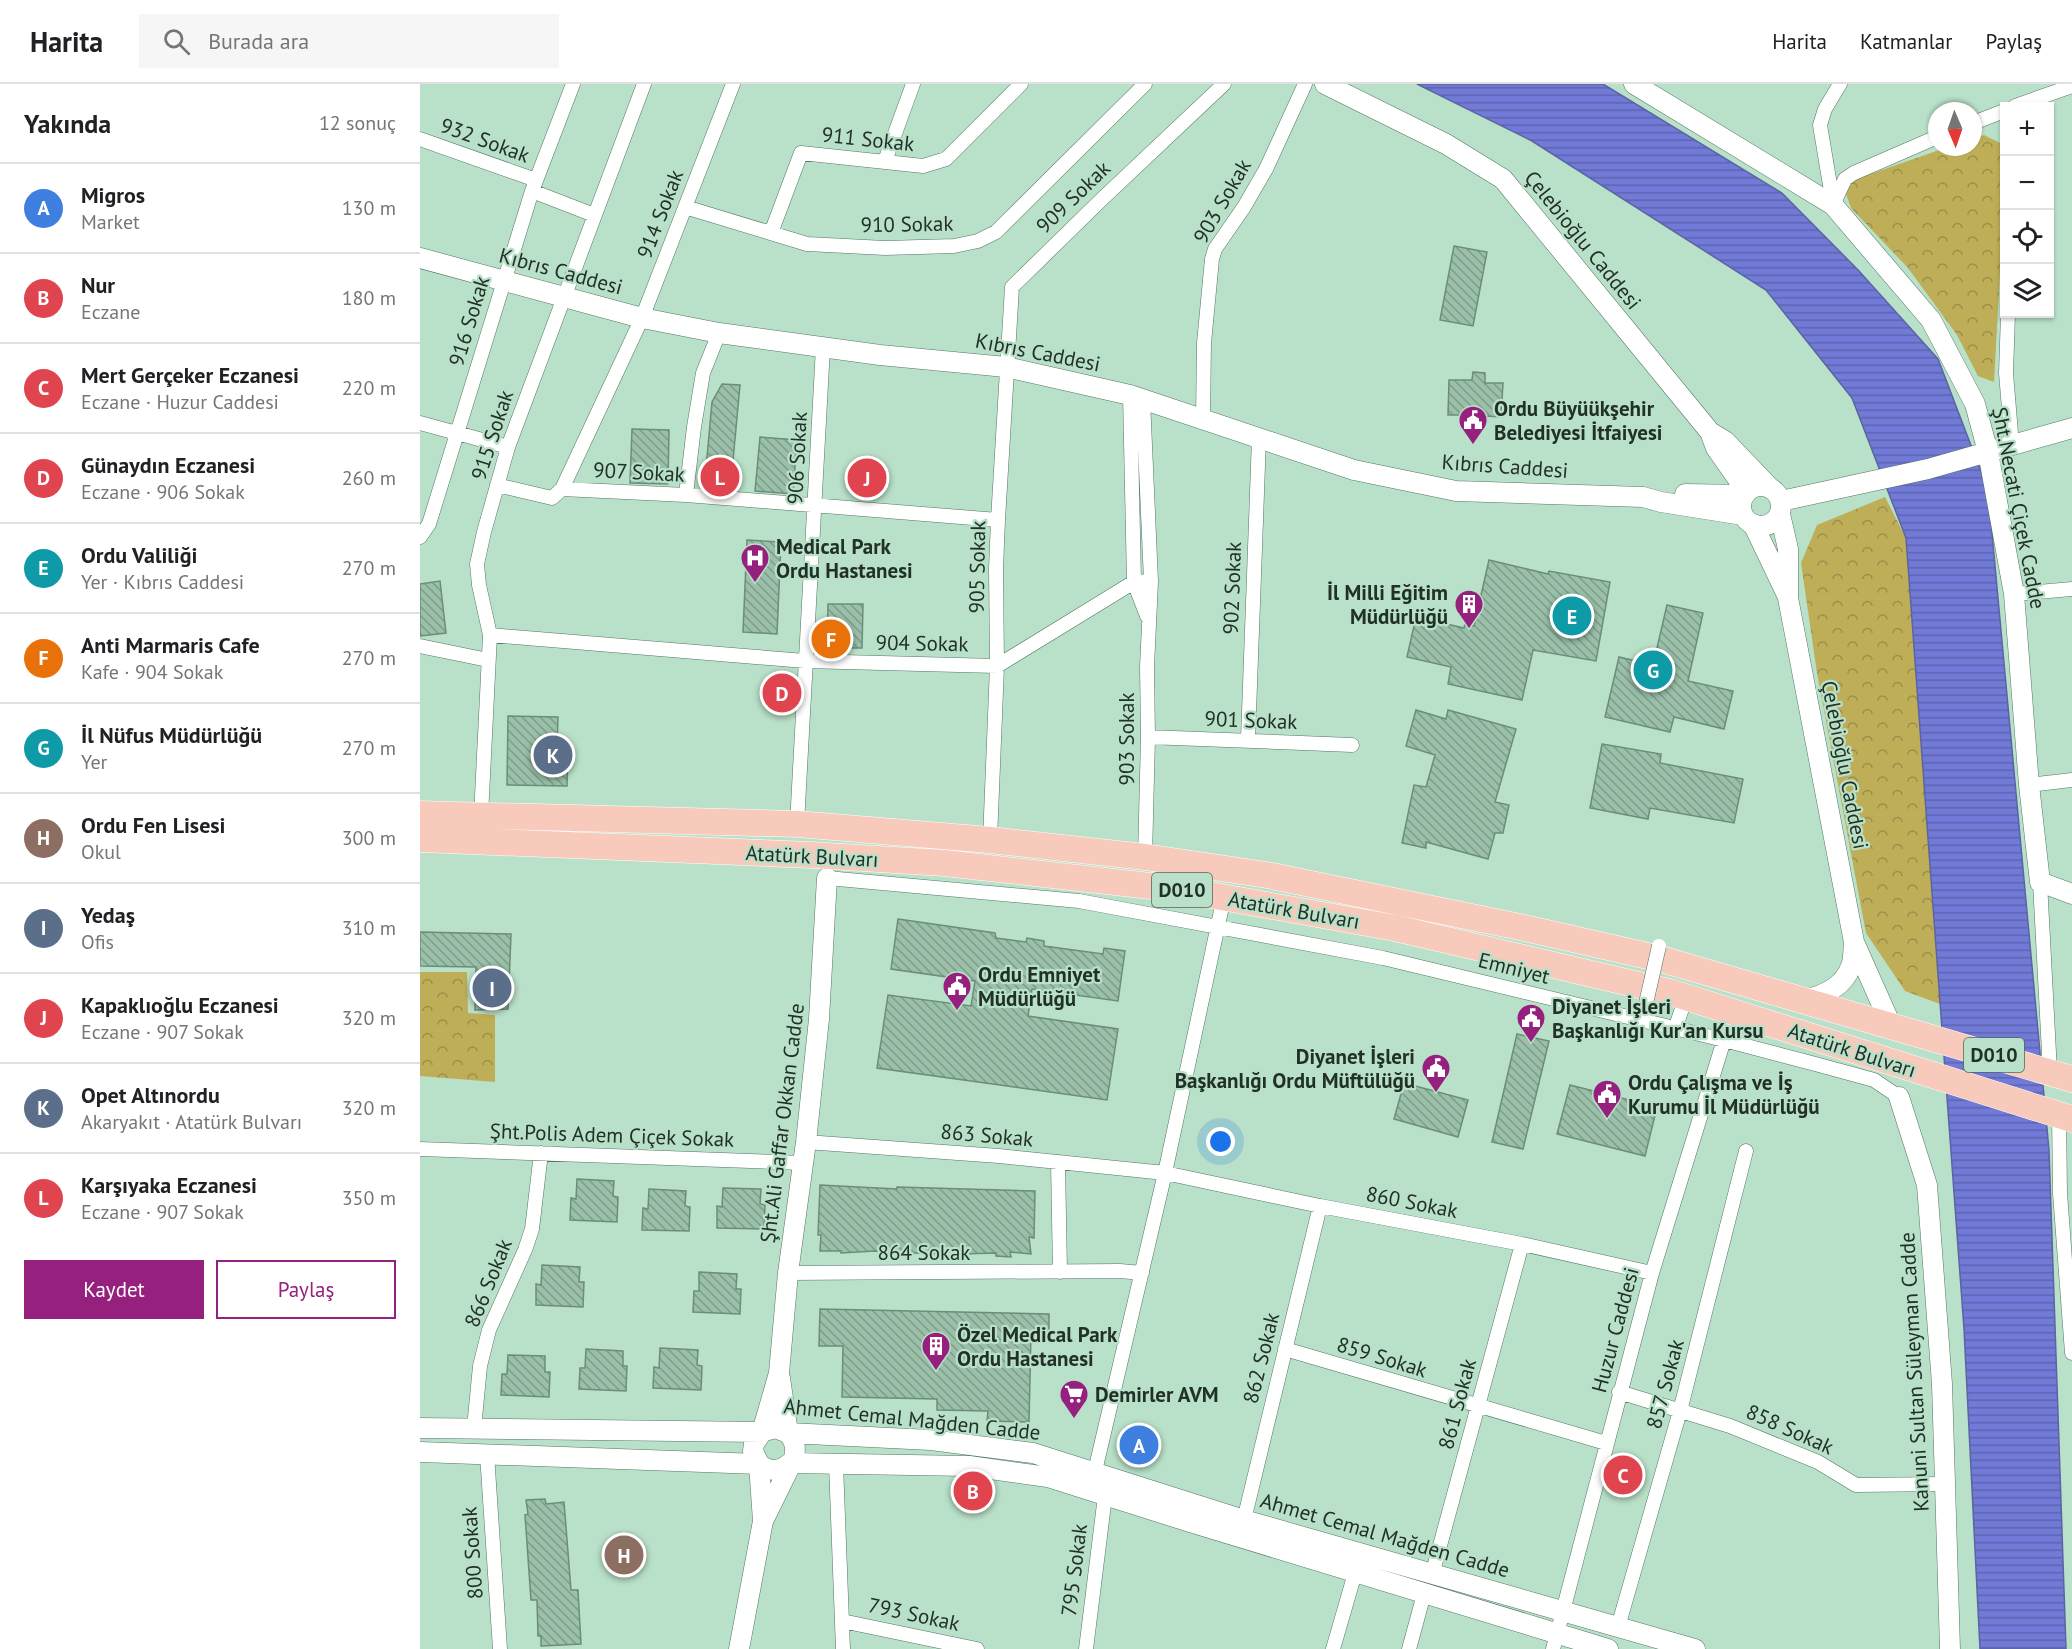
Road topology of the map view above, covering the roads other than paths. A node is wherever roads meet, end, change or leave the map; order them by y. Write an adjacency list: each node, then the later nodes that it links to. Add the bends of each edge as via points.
1 (573, 84): 19 (street, 916 Sokak)
2 (644, 84): 22 (street, 915 Sokak)
3 (733, 84): 21 (street, 914 Sokak)
4 (913, 84): 18 (street)
5 (1021, 84): 18 (street, 911 Sokak, via 946,159 922,166)
6 (1145, 84): 23 (street, 910 Sokak, via 996,232 978,241 954,246 885,248 807,244)
7 (1224, 84): 31 (street, 909 Sokak, via 1012,287)
8 (1305, 84): 33 (street, 903 Sokak, via 1266,169 1215,249 1204,342)
9 (1324, 84): 36 (main road, Çelebioğlu Caddesi, via 1446,144 1503,179)
10 (1840, 84): 20 (street, via 1820,125)
11 (1638, 85): 20 (main road, Şht.Necati Çiçek Cadde)
12 (2072, 86): 13 (street)
13 (2026, 102)
14 (2000, 113): 15 (street)
15 (1982, 120)
16 (420, 139): 19 (street, 932 Sokak)
17 (1928, 142): 20 (street, via 1854,173 1845,179)
18 (885, 160): 23 (street, 911 Sokak, via 801,153)
19 (534, 185): 22 (street, 932 Sokak); 25 (street, 916 Sokak)
20 (1833, 205): 41 (main road, Şht.Necati Çiçek Cadde, via 1931,320 1975,404)
21 (685, 207): 23 (street, 910 Sokak); 27 (street, 914 Sokak)
22 (594, 215): 26 (street, 915 Sokak)
23 (771, 233)
24 (420, 258): 25 (main road, Kıbrıs Caddesi)
25 (504, 280): 26 (main road, Kıbrıs Caddesi); 37 (street, 916 Sokak)
26 (564, 298): 27 (main road, Kıbrıs Caddesi); 40 (street, 915 Sokak)
27 (642, 318): 29 (main road, Kıbrıs Caddesi); 43 (street, 914 Sokak)
28 (2008, 318): 39 (street, via 2006,373)
29 (719, 333): 30 (main road, Kıbrıs Caddesi); 45 (street, via 703,373)
30 (823, 346): 31 (main road, Kıbrıs Caddesi); 48 (street, 906 Sokak)
31 (1006, 367): 32 (main road, Kıbrıs Caddesi); 50 (street, 905 Sokak)
32 (1136, 397): 33 (main road, Kıbrıs Caddesi); 53 (street, 903 Sokak); 54 (street, 903 Sokak)
33 (1203, 419): 38 (main road, Kıbrıs Caddesi)
34 (420, 423): 37 (street)
35 (2072, 428): 39 (main road)
36 (1710, 432): 44 (main road, Çelebioğlu Caddesi); 47 (main road, Çelebioğlu Caddesi, via 1725,441)
37 (456, 433): 40 (street); 51 (street, 916 Sokak)
38 (1259, 438): 46 (main road, Kıbrıs Caddesi, via 1354,470 1456,490); 65 (street, 902 Sokak)
39 (2012, 445): 41 (main road)
40 (508, 447): 42 (street, 915 Sokak)
41 (1988, 452): 47 (main road, via 1928,469); 56 (main road, Şht.Necati Çiçek Cadde)
42 (497, 485): 43 (street, 907 Sokak, via 552,498); 59 (street, 915 Sokak, via 477,564)
43 (562, 489): 45 (street, 907 Sokak)
44 (1746, 493): 46 (main road, Kıbrıs Caddesi); 47 (main road, via 1755,487); 49 (main road, via 1741,508)
45 (686, 495): 48 (street, 907 Sokak)
46 (1643, 497): 49 (main road, Kıbrıs Caddesi)
47 (1776, 501): 49 (main road, via 1776,520 1765,526); 57 (main road, Çelebioğlu Caddesi, via 1788,549)
48 (815, 506): 50 (street, 907 Sokak); 62 (street, 906 Sokak)
49 (1748, 519): 57 (main road, Çelebioğlu Caddesi)
50 (998, 520): 63 (street, 905 Sokak)
51 (425, 522): 52 (street, 916 Sokak)
52 (420, 537)
53 (1151, 581): 54 (street, 904 Sokak); 58 (street, 903 Sokak)
54 (1134, 582): 58 (street, 903 Sokak); 63 (street, 904 Sokak)
55 (2072, 589): 56 (street)
56 (2014, 594): 68 (main road, Şht.Necati Çiçek Cadde)
57 (1788, 598): 80 (main road, Çelebioğlu Caddesi)
58 (1149, 621): 64 (street, 903 Sokak)
59 (490, 635): 61 (street, 915 Sokak); 62 (street, 904 Sokak)
60 (420, 646): 61 (street)
61 (488, 660): 70 (street, 915 Sokak)
62 (805, 661): 63 (street, 904 Sokak); 71 (street, 906 Sokak)
63 (997, 666): 73 (street, 905 Sokak)
64 (1149, 737): 65 (street, 901 Sokak); 74 (street, 903 Sokak)
65 (1248, 740): 66 (street, 901 Sokak)
66 (1352, 745)
67 (2072, 780): 68 (street)
68 (2029, 785): 76 (main road, Şht.Necati Çiçek Cadde)
69 (420, 814): 70 (highway, Atatürk Bulvarı / D010)
70 (481, 816): 71 (highway, Atatürk Bulvarı / D010)
71 (797, 824): 73 (highway, Atatürk Bulvarı / D010)
72 (420, 839): 78 (highway, Atatürk Bulvarı / D010, via 944,863)
73 (990, 840): 74 (highway, Atatürk Bulvarı / D010)
74 (1145, 857): 83 (highway, Atatürk Bulvarı / D010, via 1267,875 1632,946)
75 (826, 878): 79 (street, Emniyet, via 1079,901); 91 (main road, Şht.Ali Gaffar Okkan Cadde, via 819,1019)
76 (2040, 882): 77 (main road); 88 (street)
77 (2072, 894)
78 (1224, 897): 79 (street); 82 (highway, Atatürk Bulvarı / D010, via 1395,928)
79 (1218, 926): 86 (street, Emniyet, via 1383,958); 97 (street)
80 (1854, 942): 83 (main road, via 1851,966 1842,981 1826,995); 85 (main road)
81 (1659, 946): 84 (street, bridge)
82 (1686, 997): 86 (street); 90 (highway, Atatürk Bulvarı / D010)
83 (1805, 1000): 85 (highway, Atatürk Bulvarı / D010)
84 (1644, 1012)
85 (1892, 1025): 88 (highway, Atatürk Bulvarı / D010)
86 (1675, 1029): 87 (street, Emniyet)
87 (1724, 1040): 89 (street, Emniyet, via 1874,1080); 103 (street, Huzur Caddesi)
88 (2062, 1076)
89 (1899, 1097): 121 (main road, Kanuni Sultan Süleyman Cadde, via 1927,1185 1942,1384)
90 (2066, 1117): 105 (street, via 2060,1193)
91 (806, 1142): 95 (street, 863 Sokak); 96 (main road, Şht.Ali Gaffar Okkan Cadde)
92 (420, 1149): 94 (street, Şht.Polis Adem Çiçek Sokak)
93 (1746, 1151): 109 (street, 857 Sokak)
94 (541, 1153): 96 (street, Şht.Polis Adem Çiçek Sokak); 111 (street, 866 Sokak, via 532,1229 489,1330 480,1366)
95 (1058, 1162): 97 (street, 863 Sokak); 100 (street)
96 (802, 1163): 101 (main road, Şht.Ali Gaffar Okkan Cadde)
97 (1165, 1173): 98 (street, 860 Sokak); 102 (street)
98 (1320, 1206): 99 (street, 860 Sokak); 104 (street, 862 Sokak)
99 (1522, 1244): 103 (street, 860 Sokak); 108 (street, 861 Sokak)
100 (1060, 1272): 101 (street, 864 Sokak); 102 (street, 864 Sokak)
101 (788, 1273): 106 (main road, Şht.Ali Gaffar Okkan Cadde)
102 (1142, 1273): 120 (street)
103 (1652, 1273): 107 (street, Huzur Caddesi)
104 (1285, 1349): 108 (street, 859 Sokak); 123 (street, 862 Sokak)
105 (2072, 1353)
106 (779, 1373): 112 (main road, Şht.Ali Gaffar Okkan Cadde); 113 (main road, Şht.Ali Gaffar Okkan Cadde)
107 (1619, 1392): 109 (street, 858 Sokak); 114 (street, Huzur Caddesi)
108 (1479, 1407): 114 (street, 859 Sokak); 126 (street, 861 Sokak)
109 (1680, 1411): 121 (street, 858 Sokak, via 1730,1426 1818,1462 1856,1485); 130 (street, 857 Sokak)
110 (420, 1428): 111 (main road, Ahmet Cemal Mağden Cadde)
111 (474, 1428): 112 (main road, Ahmet Cemal Mağden Cadde)
112 (762, 1432): 113 (main road, Ahmet Cemal Mağden Cadde, via 775,1428); 118 (main road, Şht.Ali Gaffar Okkan Cadde, via 753,1451)
113 (788, 1433): 117 (main road, Şht.Ali Gaffar Okkan Cadde, via 796,1450); 120 (main road, Ahmet Cemal Mağden Cadde, via 931,1440 1033,1453)
114 (1606, 1443): 128 (street, Huzur Caddesi)
115 (420, 1452): 116 (main road, Ahmet Cemal Mağden Cadde)
116 (487, 1454): 118 (main road, Ahmet Cemal Mağden Cadde); 132 (street, 800 Sokak)
117 (790, 1463): 118 (main road, Ahmet Cemal Mağden Cadde, via 772,1470); 119 (main road, Ahmet Cemal Mağden Cadde); 124 (main road, Şht.Ali Gaffar Okkan Cadde)
118 (759, 1464): 124 (main road, Şht.Ali Gaffar Okkan Cadde)
119 (836, 1464): 122 (main road, Ahmet Cemal Mağden Cadde, via 969,1466 1048,1477); 129 (street)
120 (1095, 1471): 123 (main road, Ahmet Cemal Mağden Cadde)
121 (1945, 1484): 141 (main road, Kanuni Sultan Süleyman Cadde)
122 (1105, 1496): 125 (main road, Ahmet Cemal Mağden Cadde); 136 (street, 795 Sokak)
123 (1244, 1520): 126 (main road, Ahmet Cemal Mağden Cadde)
124 (762, 1521): 133 (main road, Şht.Ali Gaffar Okkan Cadde)
125 (1355, 1573): 127 (main road, Ahmet Cemal Mağden Cadde); 137 (street)
126 (1432, 1575): 128 (main road, Ahmet Cemal Mağden Cadde)
127 (1424, 1594): 131 (main road, Ahmet Cemal Mağden Cadde); 138 (street)
128 (1563, 1611): 130 (main road, Ahmet Cemal Mağden Cadde); 131 (street, Huzur Caddesi)
129 (842, 1621): 134 (street); 135 (street, 793 Sokak)
130 (1618, 1627): 140 (main road, Ahmet Cemal Mağden Cadde)
131 (1555, 1641): 139 (main road, Ahmet Cemal Mağden Cadde)
132 (500, 1649)
133 (739, 1649)
134 (843, 1649)
135 (977, 1649)
136 (1086, 1649)
137 (1333, 1649)
138 (1409, 1649)
139 (1608, 1649)
140 (1695, 1649)
141 (1950, 1649)

